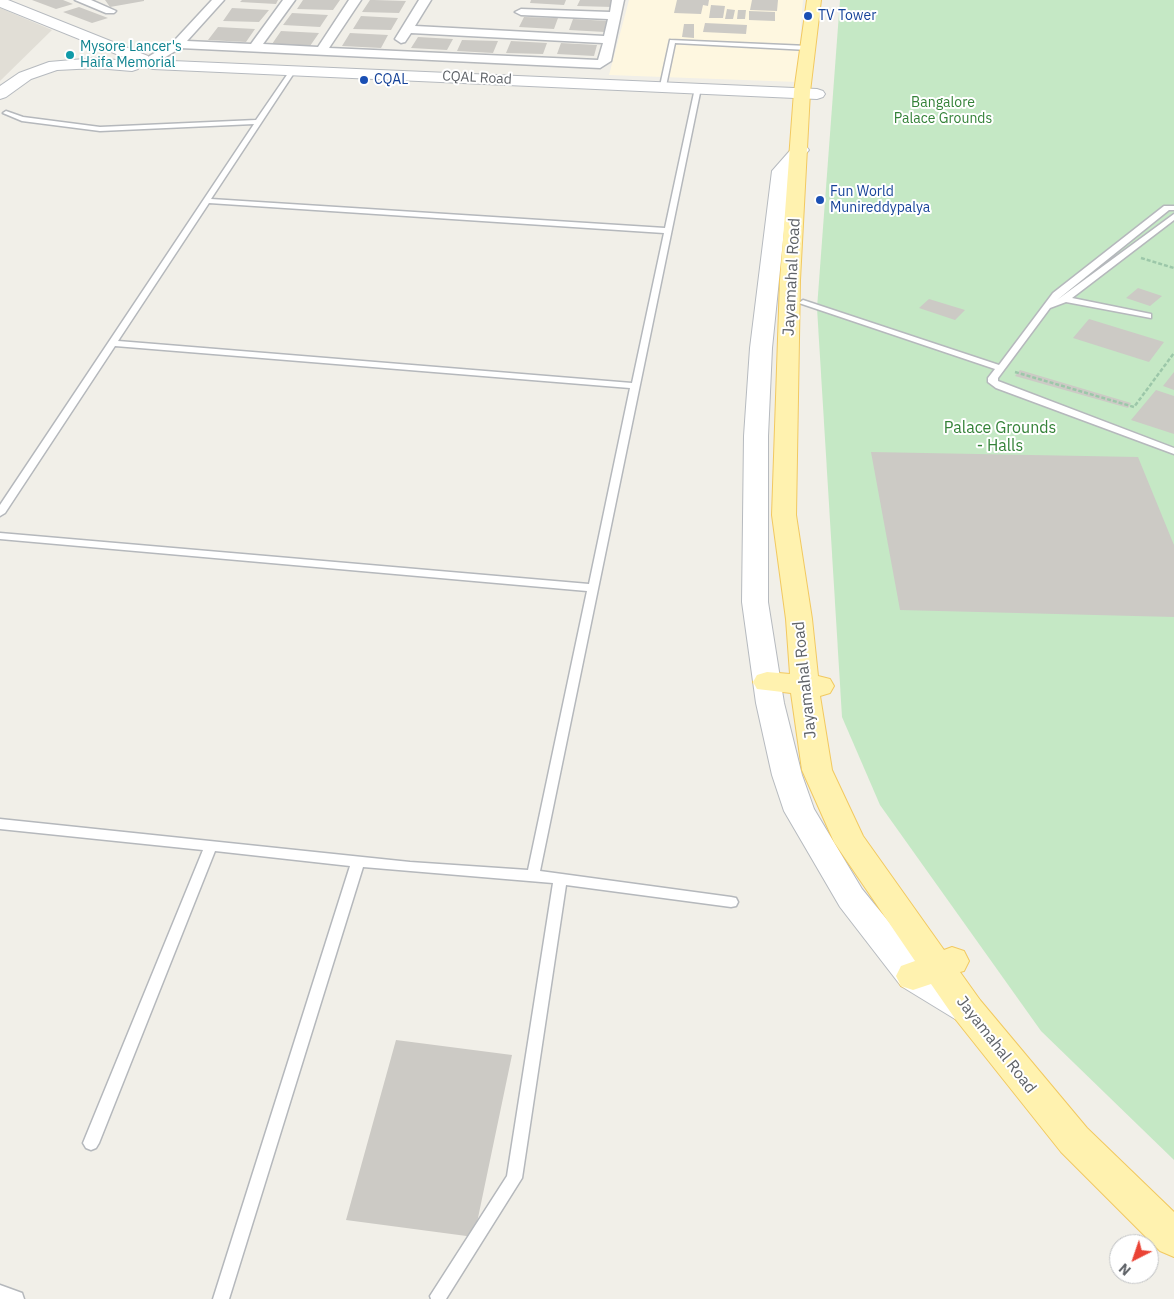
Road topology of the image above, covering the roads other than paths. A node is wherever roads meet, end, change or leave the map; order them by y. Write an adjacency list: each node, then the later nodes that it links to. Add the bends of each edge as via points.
1 (81, 0): 10 (street)
2 (218, 0): 16 (street)
3 (289, 0): 17 (street)
4 (355, 0): 19 (street)
5 (425, 0): 13 (street)
6 (618, 0): 12 (street)
7 (814, 0): 18 (main road, Jayamahal Road)
8 (826, 0): 26 (main road, Jayamahal Road)
9 (0, 2): 14 (main road, CQAL Road)
10 (110, 11)
11 (521, 12): 12 (street)
12 (615, 16): 15 (street)
13 (407, 29): 15 (street); 20 (street)
14 (70, 31): 21 (main road, CQAL Road); 23 (main road, CQAL Road)
15 (609, 40): 20 (street, via 605,61 600,64)
16 (178, 44): 17 (street); 21 (street)
17 (254, 48): 19 (street)
18 (808, 48): 24 (lane, via 672,41); 26 (main road, Jayamahal Road)
19 (321, 51): 20 (street)
20 (392, 54)
21 (145, 62): 22 (main road, CQAL Road); 23 (main road, CQAL Road, via 70,63)
22 (293, 70): 24 (main road, CQAL Road); 29 (lane)
23 (24, 76): 27 (main road, CQAL Road)
24 (664, 86): 25 (main road, CQAL Road)
25 (698, 88): 26 (main road, CQAL Road); 33 (lane)
26 (809, 93): 38 (main road, Jayamahal Road, via 812,144); 38 (main road, Jayamahal Road, via 800,150 781,171)
27 (0, 94)
28 (6, 113): 29 (lane, via 22,119 100,129)
29 (259, 122): 30 (lane)
30 (206, 201): 33 (lane); 42 (lane)
31 (1174, 208): 34 (lane, via 1167,208)
32 (1174, 216): 35 (lane)
33 (668, 231): 44 (lane)
34 (1136, 232): 35 (lane); 36 (lane)
35 (1147, 236): 37 (lane)
36 (1094, 266): 37 (lane); 40 (lane, via 1056,295)
37 (1104, 269): 39 (lane)
38 (793, 294): 43 (lane); 49 (main road, via 762,348 756,436 755,602); 50 (main road, Jayamahal Road, via 800,521)
39 (1064, 299): 40 (lane); 41 (lane)
40 (1047, 307): 43 (lane)
41 (1148, 316)
42 (112, 343): 44 (lane); 46 (lane)
43 (1000, 368): 45 (lane, via 993,378 999,386)
44 (636, 386): 48 (lane)
45 (1174, 451)
46 (0, 513)
47 (0, 536): 48 (lane)
48 (594, 588): 54 (lane)
49 (767, 682): 50 (main road); 57 (main road, via 787,774 799,812 851,898)
50 (812, 685): 57 (main road, Jayamahal Road, via 837,782)
51 (0, 824): 52 (lane)
52 (211, 846): 53 (lane); 59 (lane)
53 (358, 862): 54 (lane); 65 (lane)
54 (533, 875): 55 (lane)
55 (560, 879): 56 (lane); 63 (lane, via 514,1178)
56 (731, 902)
57 (933, 967): 58 (main road, Jayamahal Road); 58 (main road, Jayamahal Road)
58 (1047, 1095): 60 (main road, Jayamahal Road); 61 (main road, Jayamahal Road, via 1074,1140)
59 (91, 1142)
60 (1174, 1213)
61 (1174, 1238)
62 (0, 1293): 64 (lane)
63 (438, 1296)
64 (16, 1299)
65 (221, 1299)

